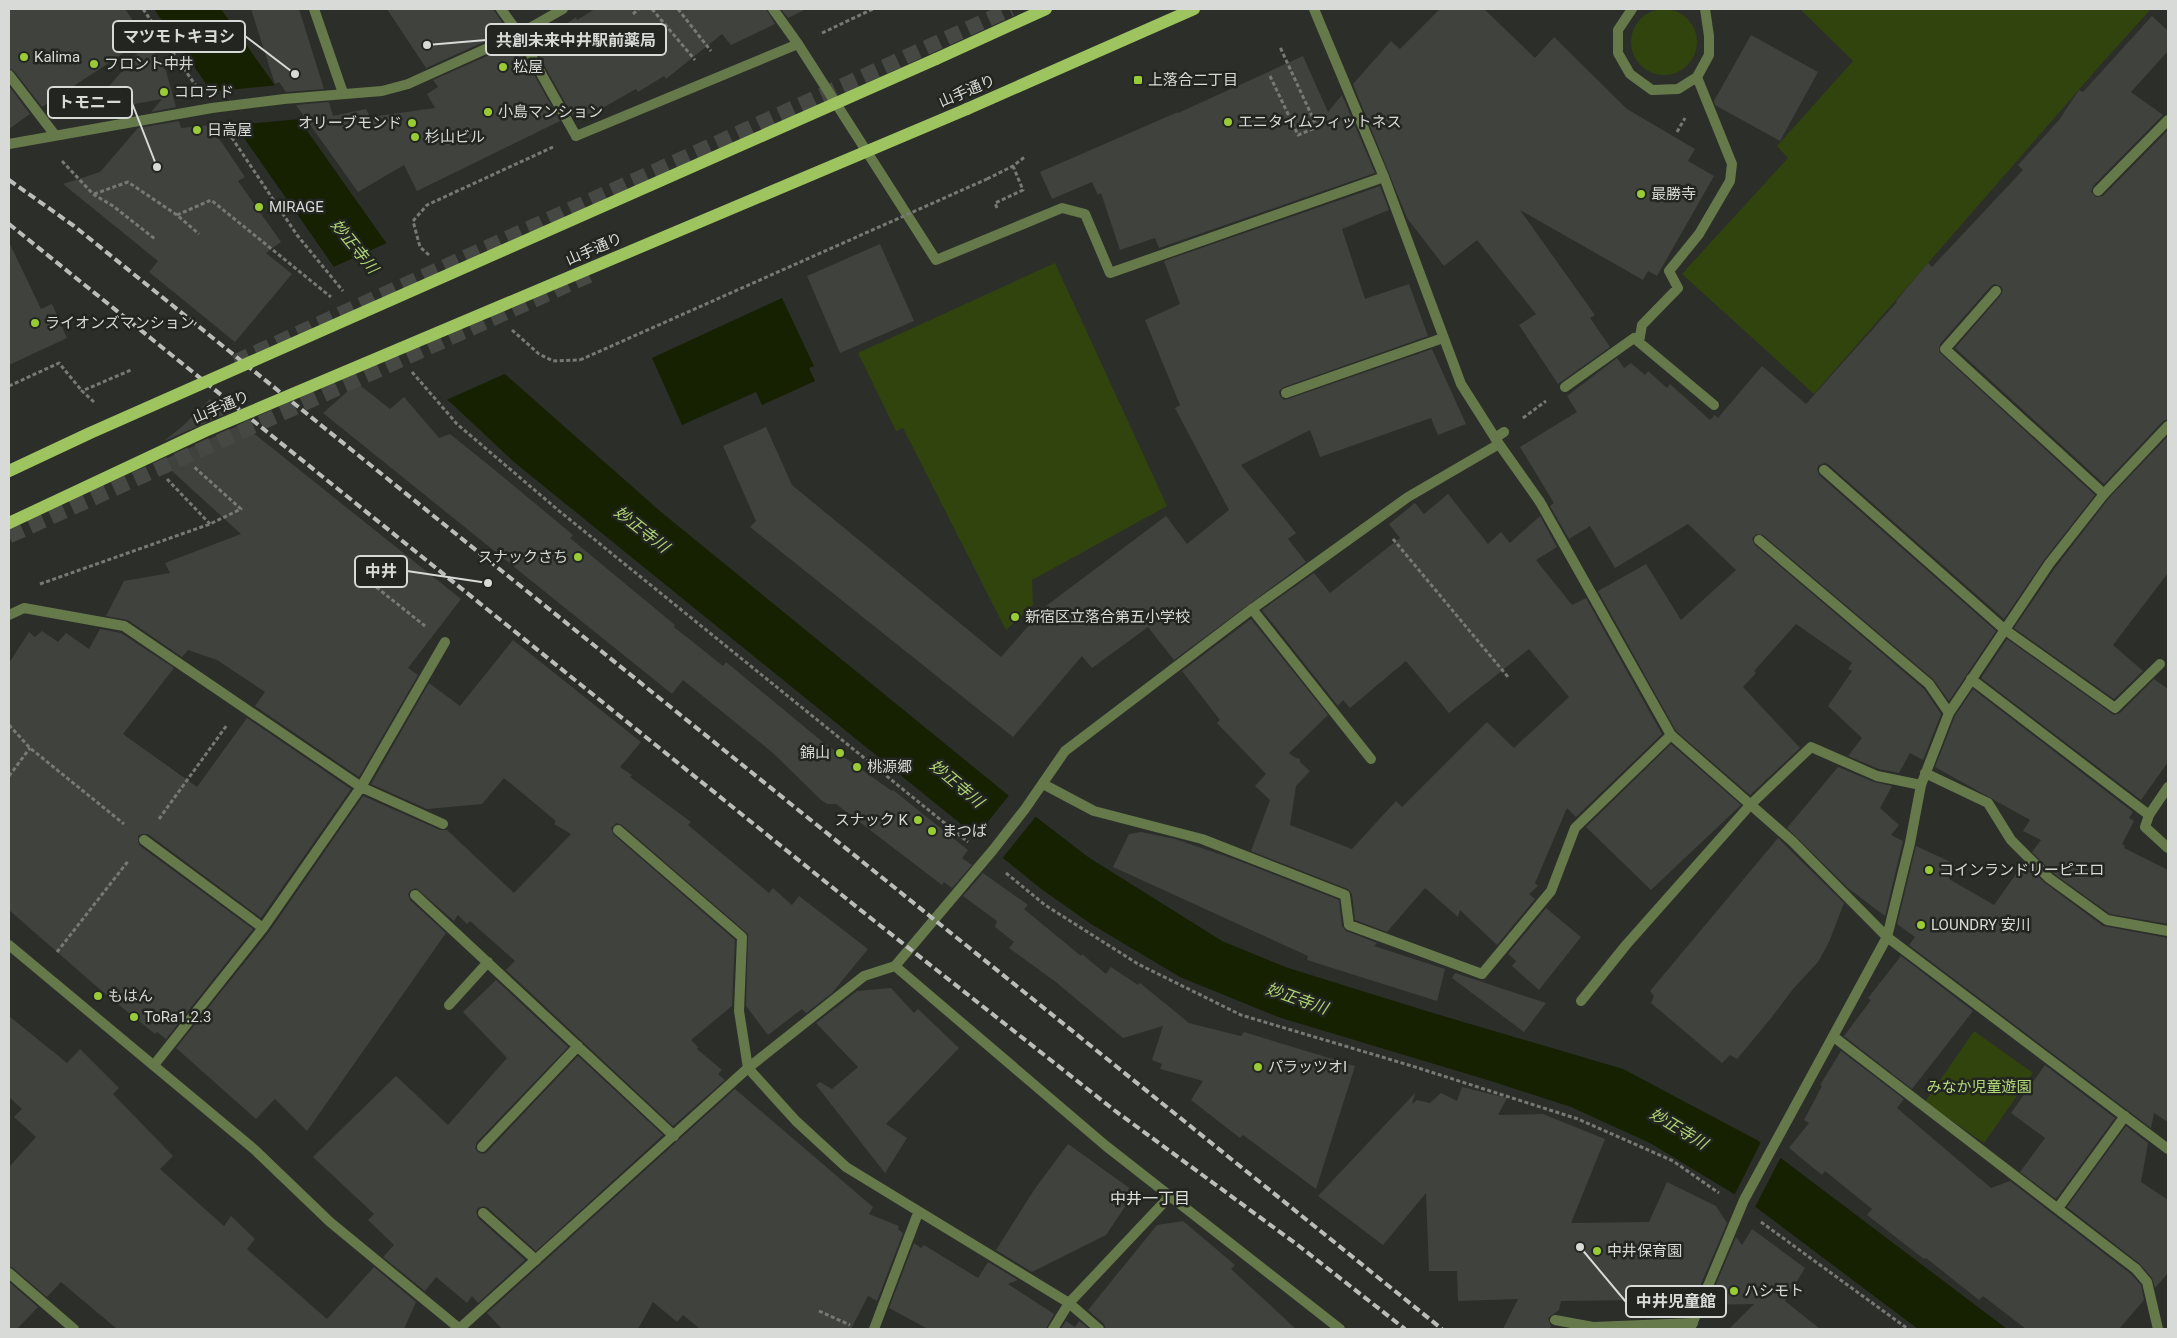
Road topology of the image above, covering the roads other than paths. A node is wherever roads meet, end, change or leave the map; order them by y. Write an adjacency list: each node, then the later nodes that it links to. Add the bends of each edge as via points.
1 (314, 9): 14 (street)
2 (501, 9): 10 (street)
3 (563, 9): 10 (street)
4 (773, 9): 11 (street)
5 (1046, 9): 30 (main road, 山手通り, bridge)
6 (1194, 9): 32 (main road, 山手通り, bridge, via 967,109 205,431)
7 (1314, 9): 18 (street)
8 (1632, 9): 13 (street, via 1618,30 1618,53 1630,74 1652,90 1678,89)
9 (1704, 9): 13 (street, via 1709,55)
10 (519, 34): 11 (street, via 576,136); 14 (street, via 408,84 382,91)
11 (798, 44): 18 (street, via 936,260 1062,208 1085,214 1110,273)
12 (9, 75): 16 (street)
13 (1697, 77): 22 (street, via 1732,164 1730,181 1699,234 1669,271 1678,288 1642,326)
14 (343, 93): 16 (street, via 212,108)
15 (2168, 120): 19 (street)
16 (54, 135): 17 (street)
17 (9, 144)
18 (1384, 177): 21 (street)
19 (2098, 191)
20 (1996, 291): 31 (street, via 1945,349)
21 (1443, 338): 24 (street); 28 (street, via 1461,384)
22 (1639, 342): 23 (street, via 1634,338); 25 (street)
23 (1565, 387)
24 (1286, 393)
25 (1714, 405)
26 (2168, 426): 31 (street)
27 (1504, 432): 28 (street)
28 (1497, 441): 34 (street, via 1408,497); 41 (street, via 1540,502)
29 (1824, 470): 36 (street)
30 (9, 471)
31 (2104, 494): 36 (street, via 2049,564)
32 (9, 523)
33 (1759, 540): 40 (street, via 1929,684)
34 (1252, 609): 42 (street); 44 (street, via 1065,751)
35 (9, 615): 46 (street, via 24,608 124,626)
36 (2004, 629): 38 (street, via 2115,708); 39 (street)
37 (445, 642): 46 (street)
38 (2160, 664)
39 (1971, 679): 40 (street); 49 (street)
40 (1949, 713): 43 (street)
41 (1672, 735): 44 (street, via 1575,828 1551,891 1482,974 1349,925 1345,895 1202,839 1094,811); 48 (street)
42 (1371, 759)
43 (1925, 773): 45 (street); 56 (street, via 1988,804 2010,840 2049,878 2107,920)
44 (1043, 784): 60 (street)
45 (1921, 785): 48 (street, via 1877,776 1811,747); 57 (street)
46 (361, 787): 50 (street); 55 (street)
47 (2168, 787): 49 (street)
48 (1752, 804): 57 (street); 61 (street, via 1626,945)
49 (2149, 815): 53 (street, via 2145,827)
50 (443, 824)
51 (618, 830): 66 (street, via 742,937 739,1011)
52 (144, 840): 55 (street)
53 (2168, 848)
54 (415, 896): 59 (street)
55 (263, 928): 65 (street)
56 (2168, 931)
57 (1887, 937): 63 (street); 67 (street)
58 (9, 945): 65 (street)
59 (488, 962): 62 (street); 64 (street)
60 (896, 966): 66 (street, via 864,976); 71 (street, via 1106,1146)
61 (1582, 1001)
62 (449, 1005)
63 (1834, 1037): 72 (street); 79 (street, via 1743,1203)
64 (578, 1046): 68 (street); 69 (street)
65 (154, 1065): 81 (street, via 254,1150 330,1222)
66 (748, 1068): 68 (street); 73 (street, via 796,1121 846,1167)
67 (2125, 1116): 70 (street); 72 (street)
68 (674, 1136): 75 (street)
69 (482, 1147)
70 (2168, 1149)
71 (1170, 1196): 77 (street); 85 (street)
72 (2058, 1208): 86 (street, via 2148,1282)
73 (918, 1212): 77 (street); 82 (street)
74 (483, 1213): 75 (street)
75 (536, 1260): 81 (street)
76 (9, 1273): 80 (street)
77 (1069, 1303): 83 (street); 84 (street)
78 (1555, 1320): 79 (street, via 1593,1327)
79 (1691, 1326)
80 (74, 1329)
81 (459, 1329)
82 (874, 1329)
83 (1052, 1329)
84 (1098, 1329)
85 (1340, 1329)
86 (2158, 1329)

